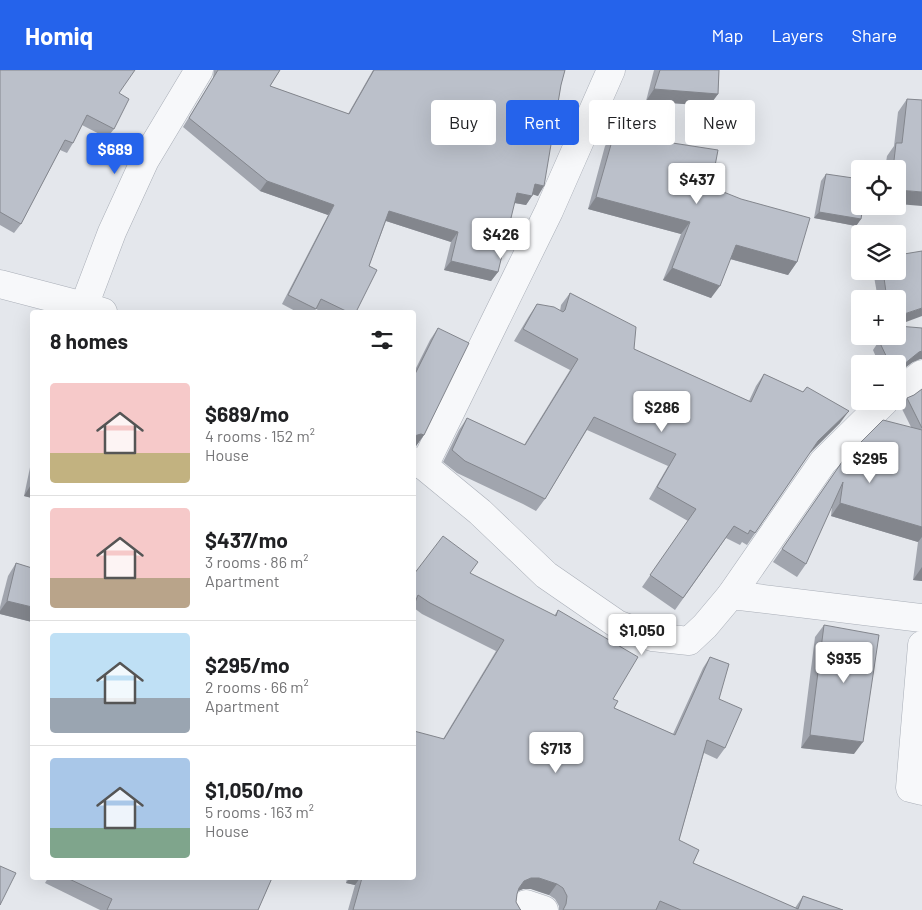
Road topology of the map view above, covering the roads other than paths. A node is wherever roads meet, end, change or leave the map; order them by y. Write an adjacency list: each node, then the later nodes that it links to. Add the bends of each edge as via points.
1 (199, 70): 4 (street, via 146,160 112,232)
2 (611, 70): 8 (street, via 549,211)
3 (0, 284): 4 (street)
4 (93, 309)
5 (922, 374): 6 (street)
6 (906, 386)
7 (876, 410): 9 (street, via 823,462)
8 (419, 463): 9 (street, via 480,512 546,575 617,624 652,637 689,641)
9 (731, 596): 10 (street)
10 (922, 618)
11 (922, 645): 12 (street, via 910,788)
12 (922, 791)
13 (524, 910): 14 (street, via 526,904)
14 (544, 910)

